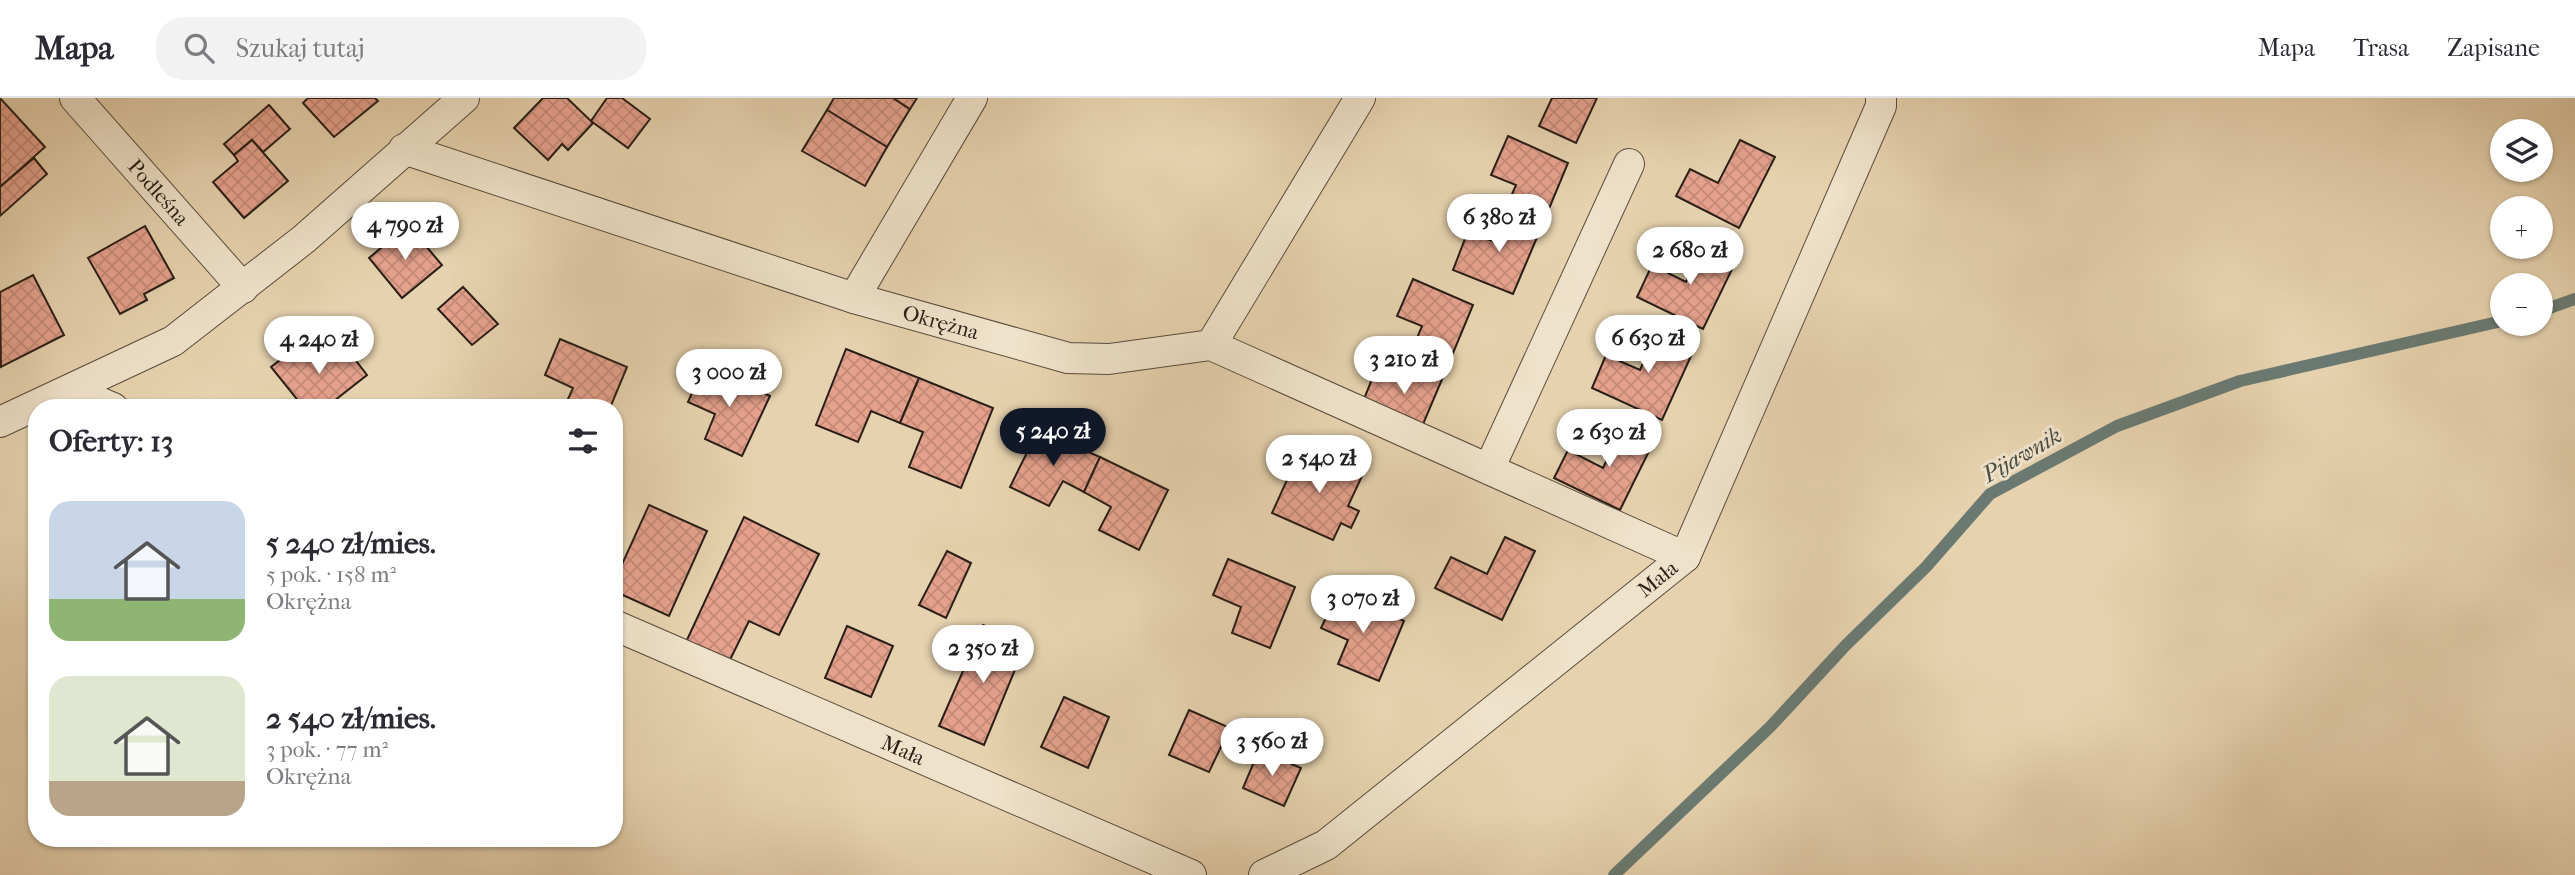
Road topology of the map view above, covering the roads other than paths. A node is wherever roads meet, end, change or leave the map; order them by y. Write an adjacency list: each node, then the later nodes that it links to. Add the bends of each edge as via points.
1 (75, 98): 8 (street, Podleśna)
2 (464, 98): 6 (street)
3 (972, 98): 9 (street)
4 (1360, 98): 10 (street)
5 (1881, 98): 17 (street, Mała)
6 (404, 149): 8 (street); 9 (street, Okrężna)
7 (1629, 164): 16 (street)
8 (243, 288): 11 (street, via 173,341)
9 (854, 298): 10 (street, Okrężna, via 1068,358 1109,359)
10 (1211, 345): 16 (street)
11 (73, 391): 12 (street); 13 (street)
12 (54, 399)
13 (92, 399)
14 (28, 410): 15 (street)
15 (0, 422)
16 (1489, 469): 17 (street)
17 (1685, 557): 20 (street, Mała, via 1326,845)
18 (623, 629): 19 (street, Mała)
19 (1191, 875)
20 (1264, 875)

